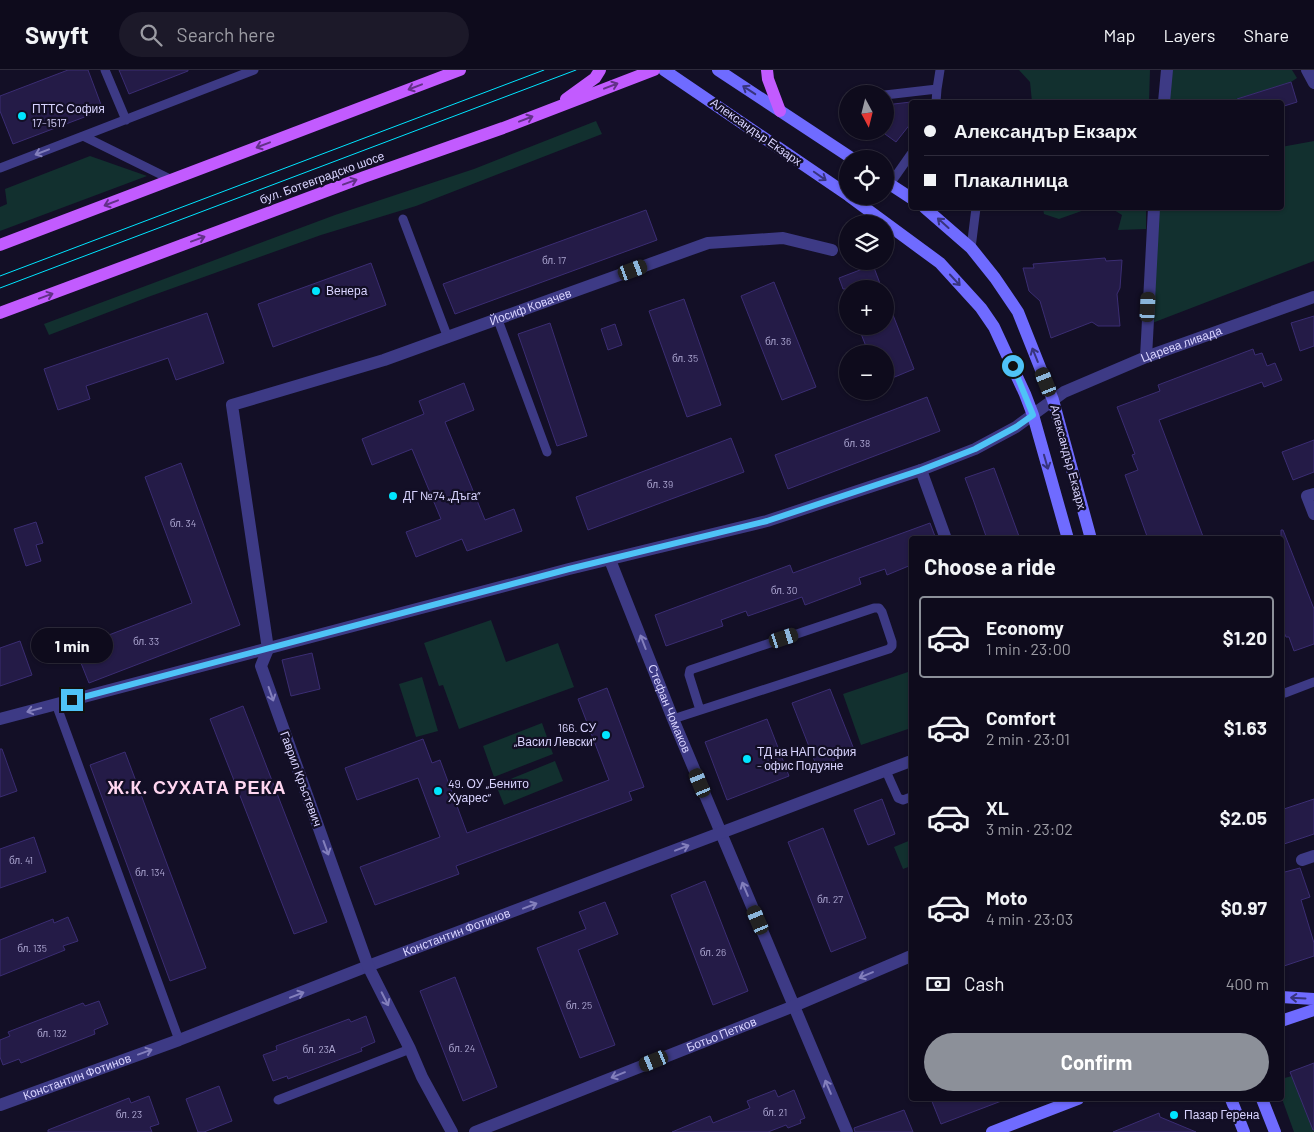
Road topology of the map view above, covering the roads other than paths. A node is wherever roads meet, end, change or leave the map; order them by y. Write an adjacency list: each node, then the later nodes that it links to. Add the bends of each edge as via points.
1 (105, 70): 19 (lane)
2 (254, 70): 19 (lane)
3 (460, 70): 25 (main road, one-way to 25)
4 (600, 70): 17 (main road, via 596,78)
5 (654, 70): 17 (main road, бул. Ботевградско шосе, one-way to 5)
6 (664, 70): 27 (street, Александър Екзарх, one-way to 27)
7 (718, 70): 18 (street, one-way to 7)
8 (767, 70): 18 (main road)
9 (940, 70): 13 (lane)
10 (1167, 70): 16 (street)
11 (1307, 70): 12 (street)
12 (1314, 83)
13 (937, 90): 14 (lane); 15 (lane)
14 (894, 94)
15 (936, 100)
16 (1164, 100)
17 (550, 110): 38 (main road, бул. Ботевградско шосе, one-way to 17)
18 (780, 110): 21 (street)
19 (126, 120): 20 (lane)
20 (83, 136): 23 (lane, one-way to 23); 25 (lane)
21 (839, 150)
22 (909, 156): 24 (lane)
23 (0, 168)
24 (894, 175)
25 (172, 180): 34 (main road, one-way to 34)
26 (894, 186): 28 (street)
27 (839, 190)
28 (909, 197)
29 (860, 205): 44 (street, Александър Екзарх, one-way to 44, via 940,263 981,308 1006,351)
30 (927, 210): 35 (street, Александър Екзарх, one-way to 30)
31 (976, 210): 35 (lane)
32 (1154, 210): 41 (street)
33 (403, 219): 40 (lane)
34 (0, 245)
35 (971, 248): 42 (street, Александър Екзарх, one-way to 35, via 1018,312)
36 (832, 250): 39 (street, Йосиф Ковачев, via 783,238 708,243)
37 (1314, 297): 41 (street, Царева ливада)
38 (0, 313)
39 (498, 320): 40 (street, Йосиф Ковачев); 45 (lane)
40 (448, 338): 43 (street, Йосиф Ковачев)
41 (1146, 357): 42 (street, Царева ливада, via 1064,392)
42 (1053, 400): 44 (street, Царева ливада); 51 (street, Александър Екзарх)
43 (232, 405): 53 (street, Гаврил Кръстевич)
44 (1033, 415): 46 (street, Царева ливада, via 975,449); 50 (street, Александър Екзарх, one-way to 50)
45 (548, 452)
46 (921, 470): 49 (street); 52 (street, Царева ливада, via 767,521)
47 (1314, 494): 48 (street, via 1307,496)
48 (1314, 514)
49 (945, 536)
50 (1067, 536)
51 (1090, 536)
52 (610, 560): 53 (street, Царева ливада); 59 (street, Стефан Чомаков, one-way to 52)
53 (268, 648): 56 (street, Царева ливада); 65 (street, Гаврил Кръстевич, one-way to 65, via 261,666)
54 (1314, 682): 55 (lane)
55 (1285, 693)
56 (56, 704): 58 (street, Царева ливада, one-way to 58); 71 (lane)
57 (700, 710): 57 (lane, via 889,649 892,642 882,612 874,608 690,670); 59 (lane)
58 (0, 719)
59 (673, 719): 63 (street, Стефан Чомаков)
60 (909, 762): 61 (street, Константин Фотинов)
61 (886, 771): 62 (lane, via 898,798); 63 (street, Константин Фотинов)
62 (909, 798)
63 (721, 834): 65 (street, Константин Фотинов, one-way to 63); 68 (street, Стефан Чомаков, one-way to 63)
64 (909, 957): 68 (street, Ботьо Петков, one-way to 68)
65 (368, 966): 71 (street, Константин Фотинов, one-way to 65); 72 (street, Гаврил Кръстевич, one-way to 72)
66 (1284, 997): 67 (street, one-way to 66)
67 (1314, 999)
68 (794, 1006): 80 (street, Ботьо Петков, one-way to 80); 81 (street, Стефан Чомаков, one-way to 68)
69 (1314, 1010): 70 (street)
70 (1284, 1020)
71 (179, 1040): 77 (street, Константин Фотинов, one-way to 71)
72 (410, 1049): 73 (lane); 79 (street, Гаврил Кръстевич)
73 (278, 1100)
74 (1074, 1101): 78 (street)
75 (1232, 1101): 83 (street)
76 (1263, 1101): 84 (street)
77 (0, 1105)
78 (1013, 1129): 82 (street)
79 (452, 1132)
80 (475, 1132)
81 (847, 1132)
82 (992, 1132)
83 (1244, 1132)
84 (1275, 1132)

